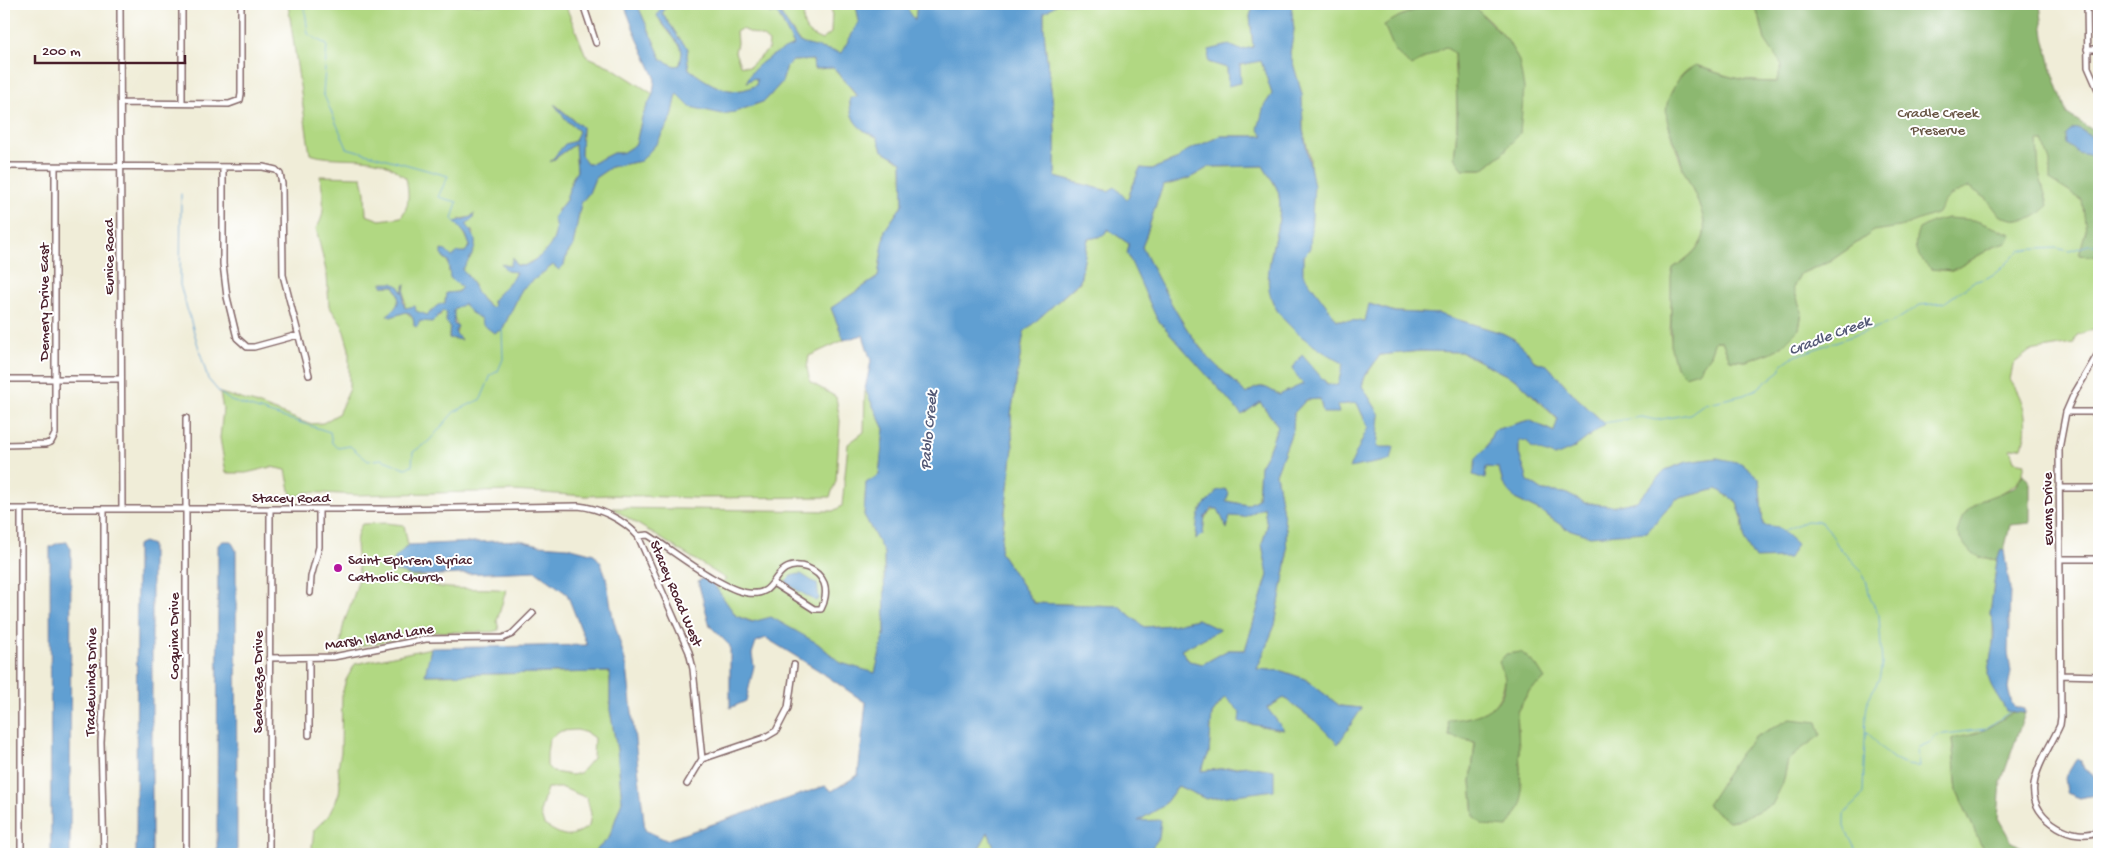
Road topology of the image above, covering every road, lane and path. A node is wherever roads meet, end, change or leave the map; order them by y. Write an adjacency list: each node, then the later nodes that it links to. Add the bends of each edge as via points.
1 (120, 4): 10 (street, Eunice Road)
2 (182, 4): 11 (street)
3 (241, 4): 11 (street, via 240,100 229,104)
4 (583, 4): 6 (street)
5 (2087, 4): 7 (street)
6 (596, 43)
7 (2087, 49): 8 (street); 9 (street, via 2090,76)
8 (2099, 49)
9 (2099, 92)
10 (121, 103): 11 (street); 14 (street, Eunice Road)
11 (182, 104)
12 (4, 166): 13 (street)
13 (55, 167): 14 (street); 21 (street, Demery Drive East)
14 (121, 167): 15 (street); 20 (street, Eunice Road)
15 (223, 167): 16 (street, via 263,167 280,174 283,276); 16 (street, via 224,280 237,338 254,347)
16 (298, 335): 18 (street)
17 (2099, 352): 22 (street, Evans Drive)
18 (309, 375)
19 (4, 379): 21 (street)
20 (121, 379): 21 (street); 32 (street, Eunice Road)
21 (56, 380): 25 (street, Demery Drive East, via 54,438 46,444)
22 (2066, 412): 23 (street); 26 (street, Evans Drive, via 2059,449)
23 (2099, 412)
24 (186, 418): 33 (street, Coquina Drive)
25 (4, 445)
26 (2059, 488): 27 (street); 37 (street, Evans Drive)
27 (2099, 488)
28 (578, 506): 35 (street, Stacey Road); 36 (street, Stacey Road West, via 600,510)
29 (4, 509): 30 (street, Stacey Road)
30 (21, 509): 31 (street, Stacey Road); 51 (street)
31 (104, 509): 32 (street, Stacey Road); 52 (street, Tradewinds Drive, via 101,742)
32 (122, 509): 33 (street, Stacey Road)
33 (186, 509): 34 (street, Stacey Road); 53 (street, Coquina Drive)
34 (270, 509): 35 (street, Stacey Road); 42 (street, Seabreeze Drive)
35 (319, 510): 40 (street, via 319,547)
36 (638, 536): 39 (street, via 648,535 731,588 760,593); 48 (street, Stacey Road West, via 689,652)
37 (2061, 559): 38 (street); 45 (street, Evans Drive)
38 (2099, 559)
39 (773, 583): 39 (street, via 784,569 807,567 816,572 824,583 825,602 821,609 814,609)
40 (310, 593)
41 (533, 613): 43 (street, Marsh Island Lane, via 512,634 503,638 426,639 351,655)
42 (269, 658): 43 (street, Marsh Island Lane); 54 (street, Seabreeze Drive)
43 (309, 658): 47 (street, Marsh Island Lane)
44 (794, 665): 48 (street, via 788,708 776,731)
45 (2061, 675): 46 (street); 50 (street, Evans Drive, via 2060,725 2036,771 2034,794 2049,821 2063,830 2084,834)
46 (2099, 676)
47 (309, 735)
48 (702, 759): 49 (street)
49 (687, 784)
50 (2099, 831)
51 (21, 854)
52 (104, 854)
53 (186, 854)
54 (269, 854)

